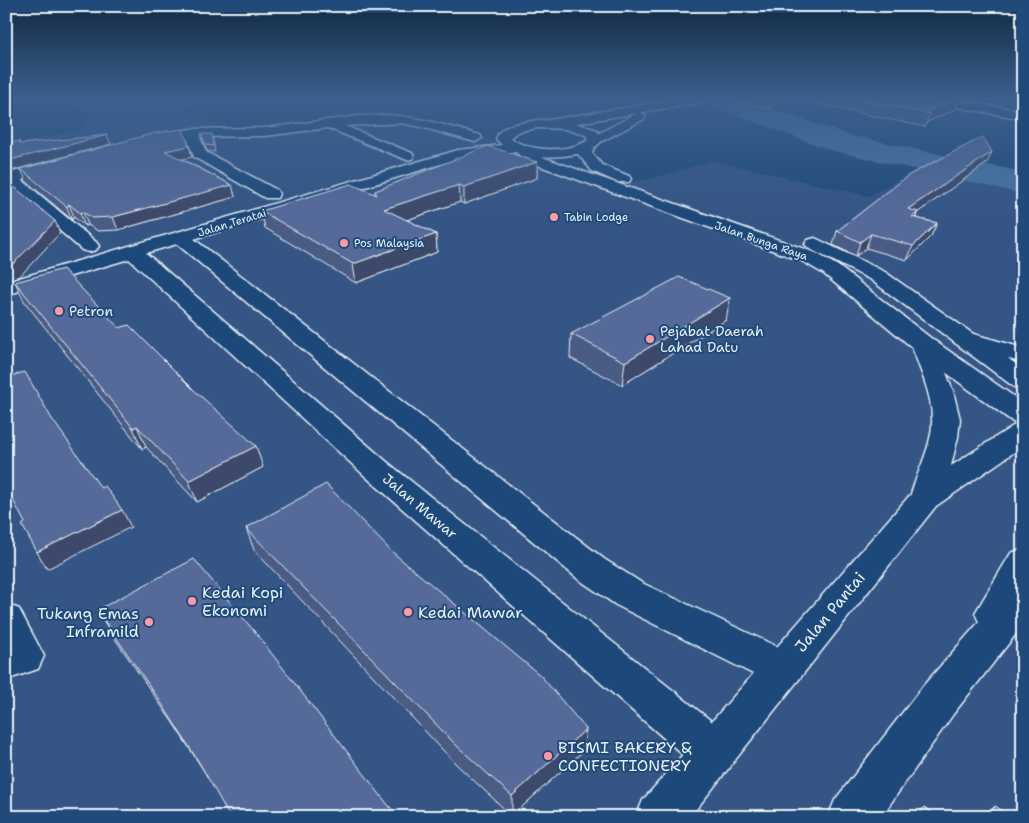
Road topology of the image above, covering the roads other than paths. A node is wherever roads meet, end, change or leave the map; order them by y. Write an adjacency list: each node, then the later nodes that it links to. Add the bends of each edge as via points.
1 (161, 137): 9 (street)
2 (193, 137): 15 (street, via 199,154)
3 (362, 137): 12 (street)
4 (479, 137): 8 (street, Jalan Teratai)
5 (503, 137): 11 (street, via 507,144)
6 (594, 137): 10 (street)
7 (602, 137): 10 (street)
8 (475, 138): 12 (street, Jalan Teratai)
9 (139, 143)
10 (591, 144): 11 (street, Jalan Teratai, via 553,152); 23 (street, Jalan Bunga Raya, via 584,152 597,168 821,246 878,276)
11 (518, 149): 16 (street, Jalan Teratai, via 463,153); 24 (street, Jalan Bunga Raya, via 545,163 809,257 831,270)
12 (407, 156): 15 (street, Jalan Teratai)
13 (75, 160): 14 (street)
14 (8, 179): 17 (street)
15 (271, 194): 16 (street, Jalan Teratai)
16 (183, 228): 18 (street, Jalan Teratai); 20 (street)
17 (89, 246): 18 (street, Jalan Teratai); 19 (street, Jalan Teratai)
18 (121, 246): 21 (street, Jalan Mawar); 22 (street, Jalan Teratai)
19 (70, 251)
20 (206, 258): 21 (street, via 173,258 158,269); 34 (street, via 591,569 628,594)
21 (160, 275): 36 (street, Jalan Mawar, via 376,469)
22 (6, 289)
23 (963, 338): 25 (street); 26 (street, Jalan Bunga Raya)
24 (923, 344): 27 (street, Jalan Bunga Raya); 29 (street, via 946,419)
25 (1023, 356)
26 (1023, 381)
27 (1023, 416)
28 (1023, 432): 29 (street, Jalan Pantai)
29 (925, 498): 34 (street, Jalan Pantai)
30 (1023, 562): 35 (street)
31 (1023, 597): 35 (street)
32 (6, 620): 33 (street)
33 (15, 659)
34 (783, 669): 36 (street, Jalan Pantai)
35 (959, 676): 38 (street)
36 (714, 752): 37 (street, Jalan Pantai)
37 (660, 817)
38 (852, 817)

